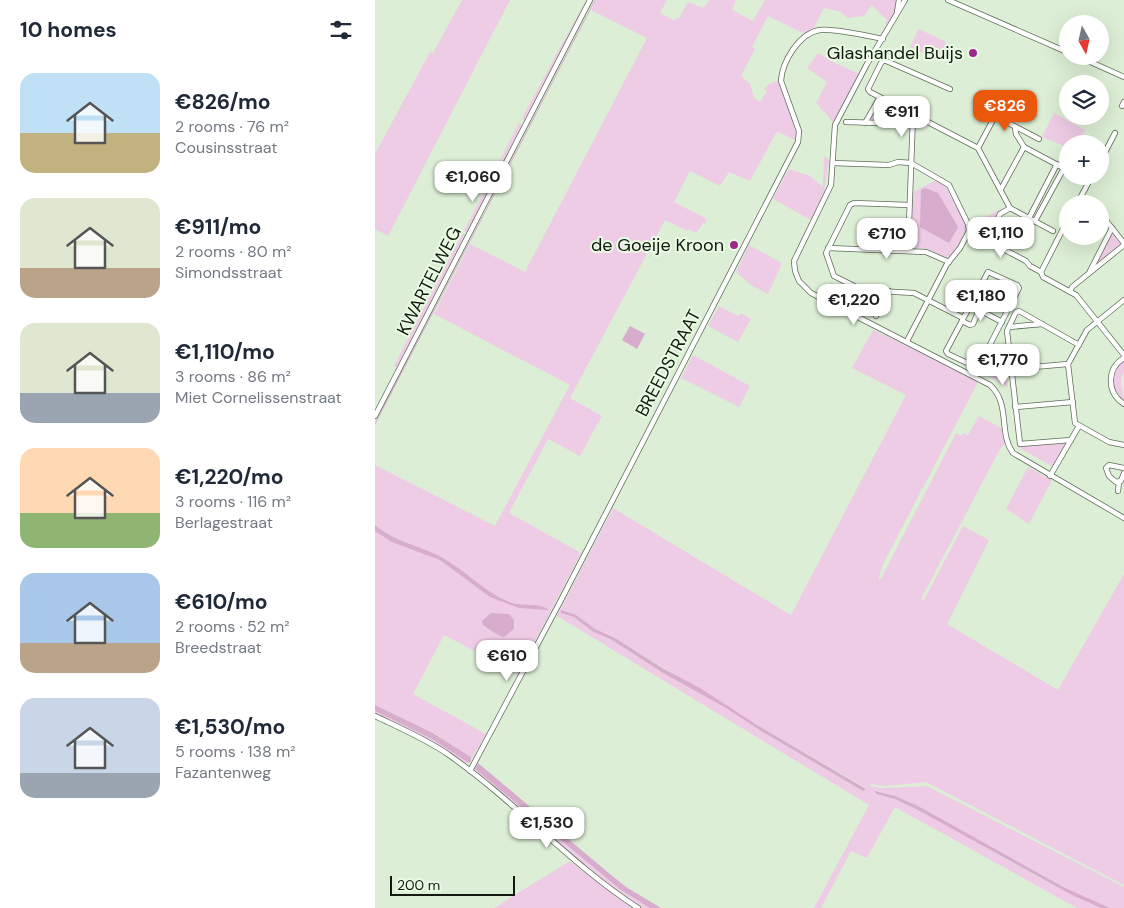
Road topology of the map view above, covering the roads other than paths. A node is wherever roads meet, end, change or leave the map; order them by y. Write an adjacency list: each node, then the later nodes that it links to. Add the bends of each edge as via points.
1 (590, 0): 65 (street, KWARTELWEG)
2 (899, 0): 5 (street)
3 (905, 0): 5 (street)
4 (949, 0): 7 (street)
5 (897, 12): 6 (street)
6 (883, 39): 25 (street, via 835,126); 76 (street, BREEDSTRAAT, via 820,30 805,37 791,53 781,80 799,131 798,142)
7 (1059, 48)
8 (1097, 65): 9 (street)
9 (1124, 77)
10 (950, 89): 11 (street, via 884,60 868,87)
11 (879, 97): 13 (street); 16 (street)
12 (987, 112): 14 (street)
13 (913, 115): 17 (street); 23 (street)
14 (995, 116): 18 (street); 23 (street)
15 (846, 122): 16 (street)
16 (865, 123): 17 (street)
17 (913, 124): 24 (street)
18 (1015, 127): 20 (street); 22 (street)
19 (1115, 133): 21 (street)
20 (1039, 139)
21 (1109, 145)
22 (1024, 146): 26 (street); 28 (street)
23 (978, 148): 28 (street)
24 (911, 162): 25 (street, via 889,165); 29 (street); 35 (street, via 949,185 969,224)
25 (833, 163): 57 (street, via 831,185 795,257 797,277 811,293)
26 (1057, 164): 31 (street)
27 (1059, 181): 32 (street)
28 (1001, 189): 30 (street)
29 (909, 205): 40 (street, via 850,205); 41 (street)
30 (1010, 208): 31 (street); 38 (street, via 1000,214)
31 (1029, 218): 32 (street)
32 (1035, 222): 36 (street)
33 (1109, 224): 34 (street)
34 (1112, 228): 39 (street); 44 (street)
35 (969, 231): 38 (street); 42 (street)
36 (1053, 231)
37 (1059, 237): 43 (street)
38 (987, 240): 43 (street)
39 (1124, 244): 44 (street)
40 (829, 248): 41 (street); 45 (street, via 826,253 834,276 862,290)
41 (908, 251): 42 (street, via 930,252)
42 (949, 262): 47 (street)
43 (1041, 272): 46 (street, via 1043,278)
44 (1089, 272): 46 (street)
45 (889, 292): 47 (street, via 914,293); 51 (street)
46 (1069, 292): 53 (street, via 1076,295)
47 (929, 300): 52 (street); 57 (street)
48 (1124, 300): 53 (street)
49 (970, 306): 50 (street); 52 (street); 54 (street, via 987,272 992,272 1019,287)
50 (979, 310): 52 (street, via 973,324); 54 (street)
51 (876, 316)
52 (962, 319): 54 (street, via 946,353 977,368)
53 (1097, 321): 58 (street, via 1087,330); 59 (street)
54 (1002, 322)
55 (1043, 324): 56 (street); 56 (street, via 1017,311); 58 (street)
56 (1009, 327): 61 (street)
57 (907, 341): 71 (street, via 995,389 1002,403 1011,450 1020,459)
58 (1079, 345): 60 (street)
59 (1124, 357): 63 (street, via 1113,368 1110,383)
60 (1068, 364): 61 (street); 62 (street)
61 (1011, 369): 64 (street)
62 (1073, 402): 64 (street); 66 (street, via 1075,423)
63 (1124, 404)
64 (1015, 408): 67 (street, via 1020,444)
65 (375, 416)
66 (1079, 426): 67 (street); 68 (street, via 1109,442)
67 (1071, 440): 71 (street)
68 (1124, 445)
69 (1124, 468): 72 (street, via 1106,466 1111,478)
70 (1124, 473): 72 (street)
71 (1051, 476): 74 (street)
72 (1119, 482): 73 (street)
73 (1118, 491)
74 (1124, 518)
75 (375, 716): 76 (street, via 428,742)
76 (470, 771): 77 (street, via 603,884)
77 (638, 908)

